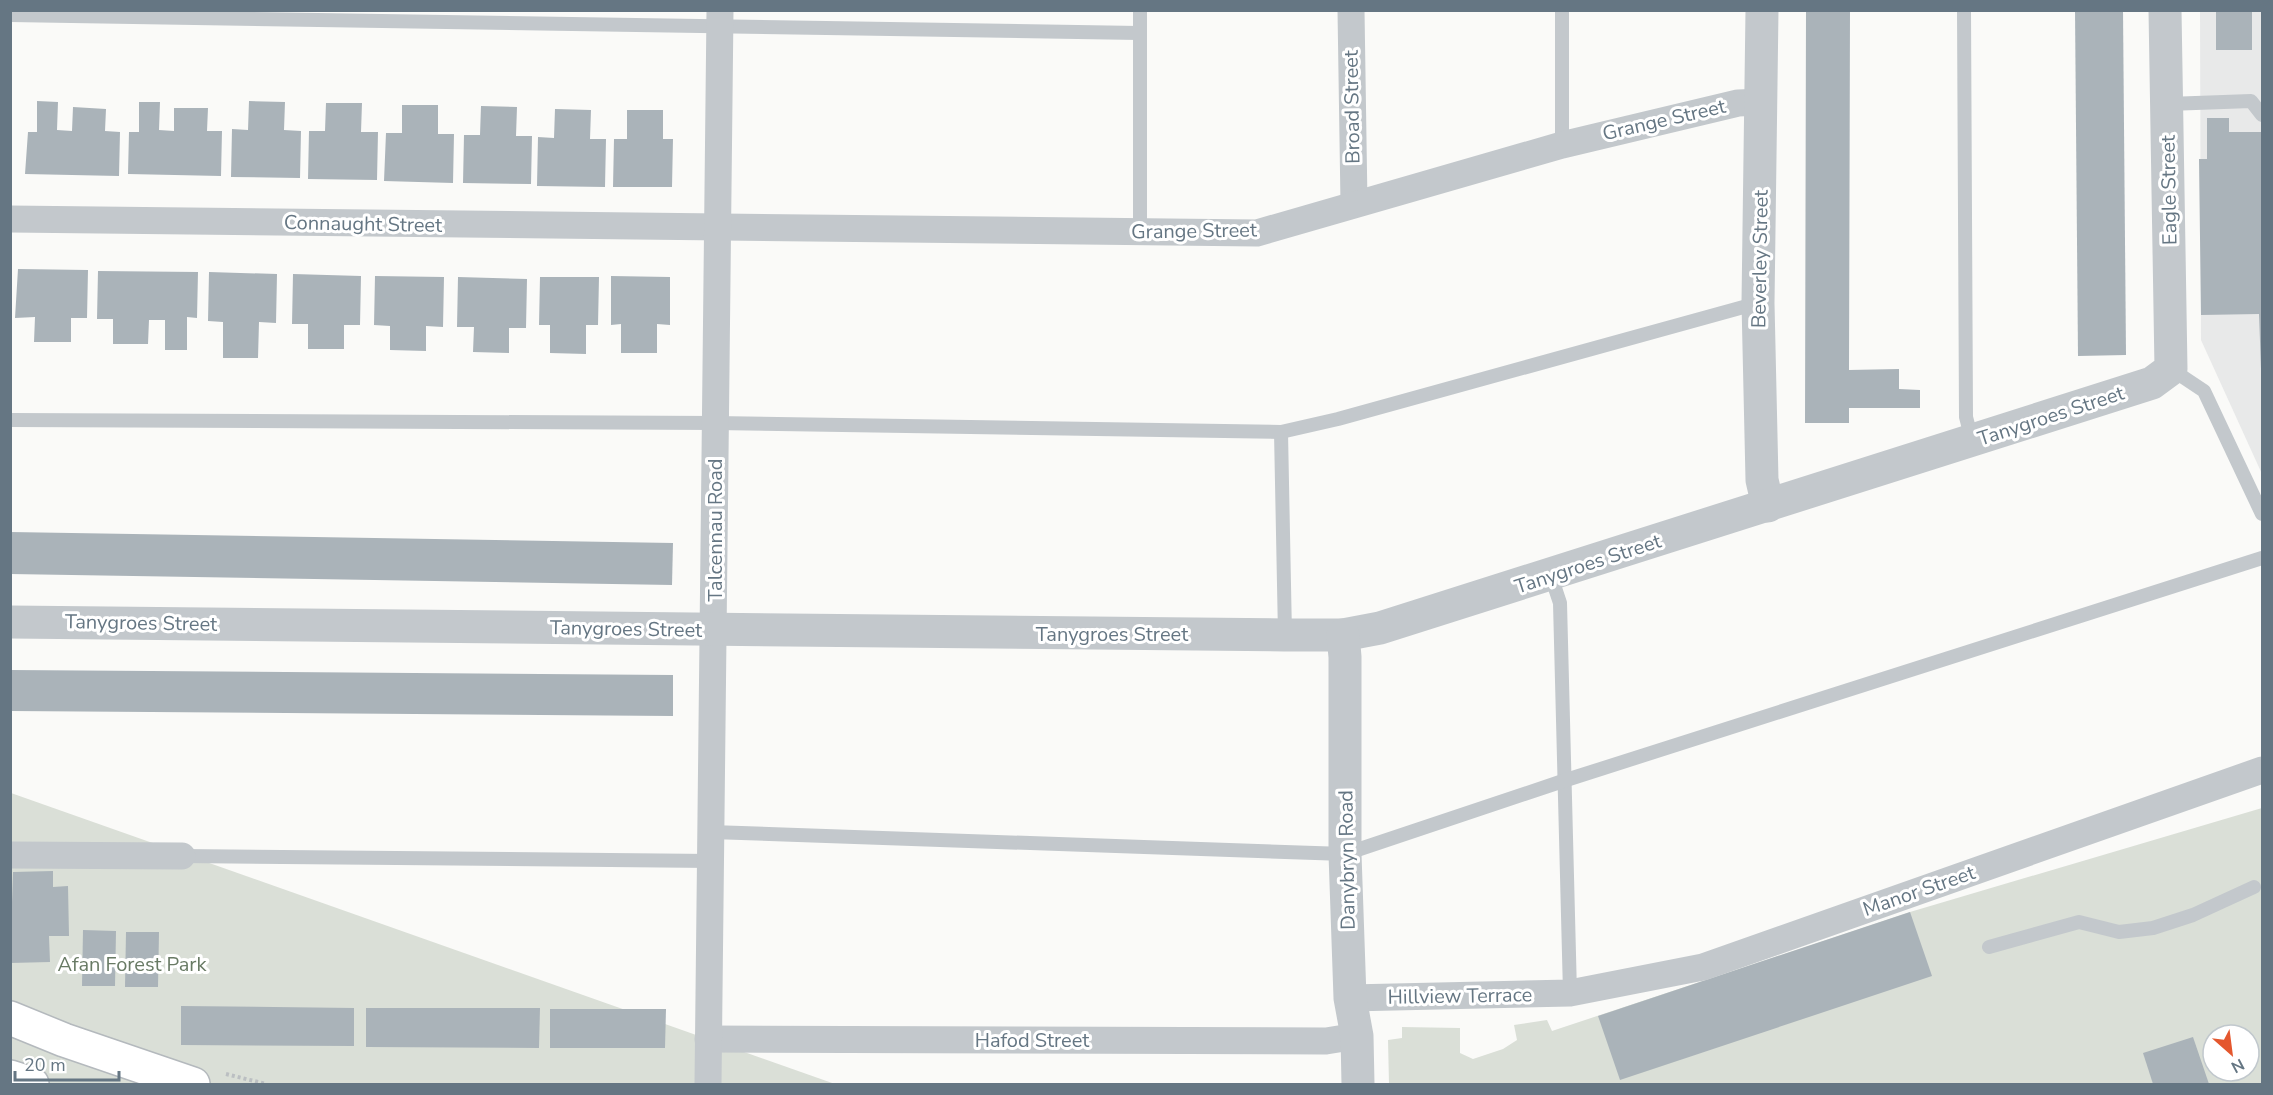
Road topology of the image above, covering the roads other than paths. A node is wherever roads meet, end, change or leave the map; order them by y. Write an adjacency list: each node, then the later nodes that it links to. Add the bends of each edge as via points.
1 (1140, 10): 9 (lane)
2 (1351, 10): 14 (street, Broad Street)
3 (1562, 10): 13 (lane)
4 (1762, 10): 10 (street, Beverley Street)
5 (1964, 10): 23 (lane, via 1966,417)
6 (2165, 10): 11 (street, Eagle Street)
7 (10, 15): 8 (lane)
8 (719, 19): 9 (lane); 16 (street, Talcennau Road)
9 (1139, 33): 17 (lane)
10 (1762, 102): 13 (street, Grange Street, via 1738,103); 18 (street, Beverley Street)
11 (2168, 104): 12 (lane, via 2251,101); 19 (street, Eagle Street)
12 (2262, 115)
13 (1562, 145): 14 (street, Grange Street)
14 (1354, 204): 17 (street, Grange Street, via 1257,233)
15 (10, 219): 16 (street, Connaught Street)
16 (716, 228): 17 (street, Grange Street); 21 (street, Talcennau Road)
17 (1140, 232)
18 (1758, 303): 22 (lane); 24 (street, Beverley Street, via 1762,480)
19 (2171, 369): 23 (street, Tanygroes Street, via 2152,383); 25 (lane, via 2204,391)
20 (10, 420): 21 (lane)
21 (715, 423): 22 (lane); 29 (street, Talcennau Road)
22 (1281, 432): 30 (lane)
23 (1972, 441): 24 (street, Tanygroes Street)
24 (1768, 506): 27 (street, Tanygroes Street)
25 (2262, 514)
26 (2262, 558): 33 (lane)
27 (1551, 576): 31 (street, Tanygroes Street, via 1380,628); 33 (lane, via 1560,603)
28 (10, 622): 29 (street, Tanygroes Street)
29 (713, 630): 30 (street, Tanygroes Street); 34 (street, Talcennau Road)
30 (1285, 635): 31 (street, Tanygroes Street)
31 (1343, 635): 35 (street, Danybryn Road)
32 (2262, 770): 41 (street, Manor Street, via 1703,967)
33 (1563, 781): 35 (lane); 41 (lane)
34 (711, 832): 35 (lane); 38 (street, Talcennau Road)
35 (1345, 854): 42 (street, Danybryn Road)
36 (10, 855): 37 (street)
37 (182, 856): 38 (lane)
38 (712, 861): 45 (street, Talcennau Road)
39 (2254, 887): 40 (lane, via 2153,928 2119,932 2079,922)
40 (1989, 947)
41 (1570, 993): 42 (street, Hillview Terrace)
42 (1350, 998): 44 (street, Danybryn Road)
43 (10, 1018): 48 (highway)
44 (1357, 1036): 45 (street, Hafod Street, via 1326,1041); 50 (street, Danybryn Road)
45 (708, 1040): 49 (street, Talcennau Road)
46 (10, 1077): 47 (highway)
47 (32, 1084)
48 (193, 1084)
49 (708, 1084)
50 (1358, 1084)

